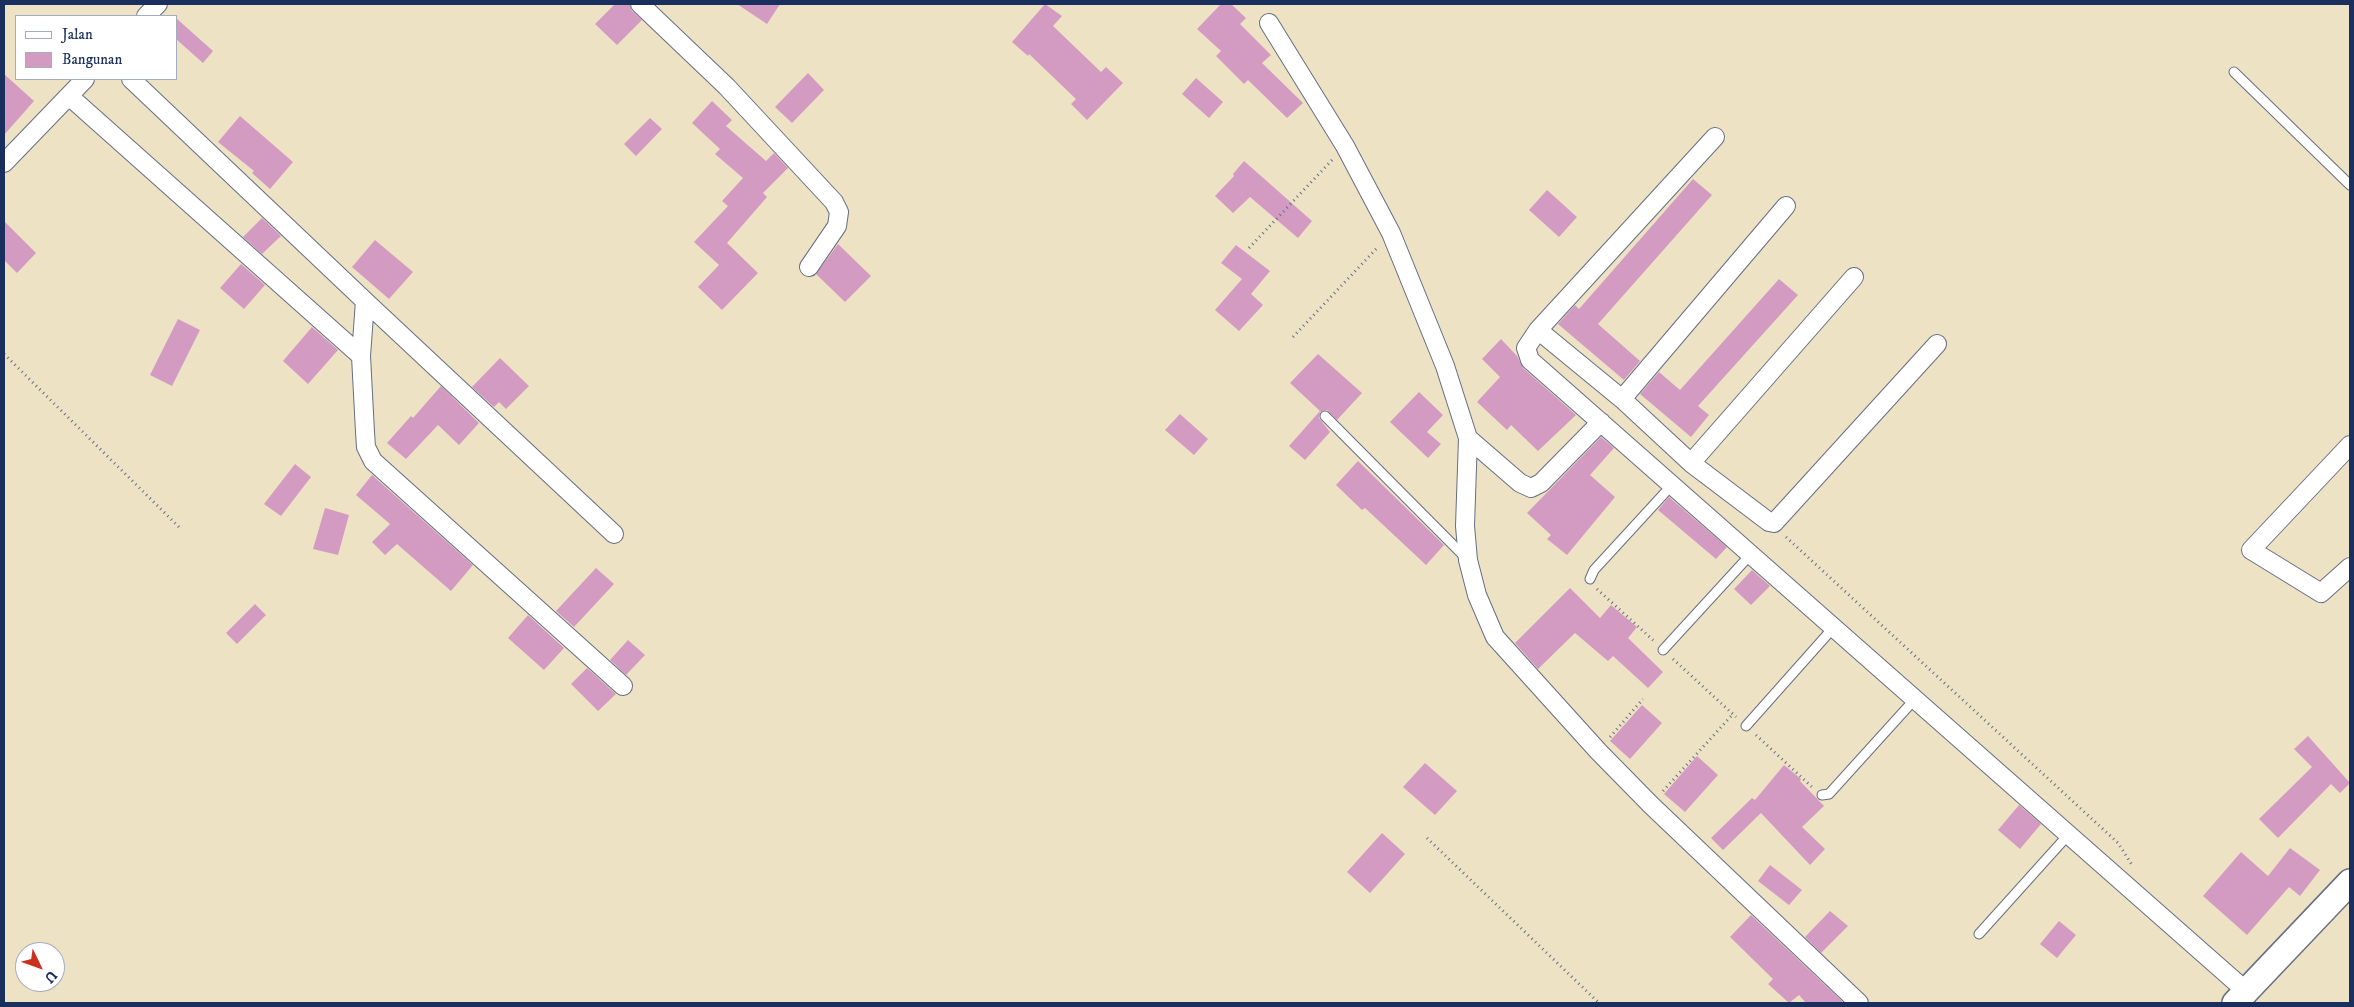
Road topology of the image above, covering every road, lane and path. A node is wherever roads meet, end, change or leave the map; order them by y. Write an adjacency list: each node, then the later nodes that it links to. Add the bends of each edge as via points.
1 (158, 4): 3 (street)
2 (640, 4): 16 (street, via 728,87 834,202 838,212 837,226)
3 (147, 15)
4 (1269, 23): 10 (street)
5 (2234, 72): 12 (lane)
6 (84, 80): 8 (street)
7 (133, 80): 18 (street)
8 (69, 96): 11 (street); 23 (street)
9 (1715, 137): 19 (street)
10 (1345, 146): 14 (street); 15 (path)
11 (4, 163)
12 (2350, 185)
13 (1786, 206): 24 (street)
14 (1391, 233): 20 (path); 27 (street, via 1445,366)
15 (1249, 248)
16 (809, 268)
17 (1854, 278): 29 (street)
18 (365, 301): 23 (street); 33 (street)
19 (1538, 330): 24 (street); 26 (street, via 1526,348 1530,360)
20 (1293, 337)
21 (1937, 344): 31 (street, via 1777,520)
22 (4, 354): 32 (path)
23 (361, 356): 40 (street, via 366,447 373,461)
24 (1622, 399): 29 (street)
25 (1325, 416): 35 (lane)
26 (1601, 422): 27 (street, via 1541,483 1531,488 1520,483); 30 (street)
27 (1468, 438): 35 (street, via 1465,526)
28 (2350, 445): 36 (street, via 2251,550 2321,593)
29 (1691, 463): 31 (street)
30 (1672, 485): 34 (street); 37 (lane)
31 (1770, 522): 51 (path, via 2118,843 2133,866)
32 (179, 527)
33 (614, 534)
34 (1751, 554): 38 (street); 39 (lane)
35 (1468, 560): 45 (street, via 1477,595 1495,637)
36 (2350, 568)
37 (1590, 578): 39 (path, via 1595,587)
38 (1834, 627): 42 (street); 44 (lane)
39 (1663, 650): 43 (path)
40 (623, 686)
41 (1643, 699): 45 (path)
42 (1915, 699): 46 (lane, via 1829,794); 48 (street)
43 (1733, 714): 44 (path); 47 (path)
44 (1746, 726): 46 (path)
45 (1598, 750): 47 (street)
46 (1822, 795)
47 (1651, 805): 55 (street)
48 (2068, 834): 51 (street); 52 (lane)
49 (1428, 838): 54 (path)
50 (2350, 882): 53 (main road)
51 (2141, 897): 53 (street)
52 (1979, 934)
53 (2240, 997)
54 (1599, 1003)
55 (1859, 1003)

